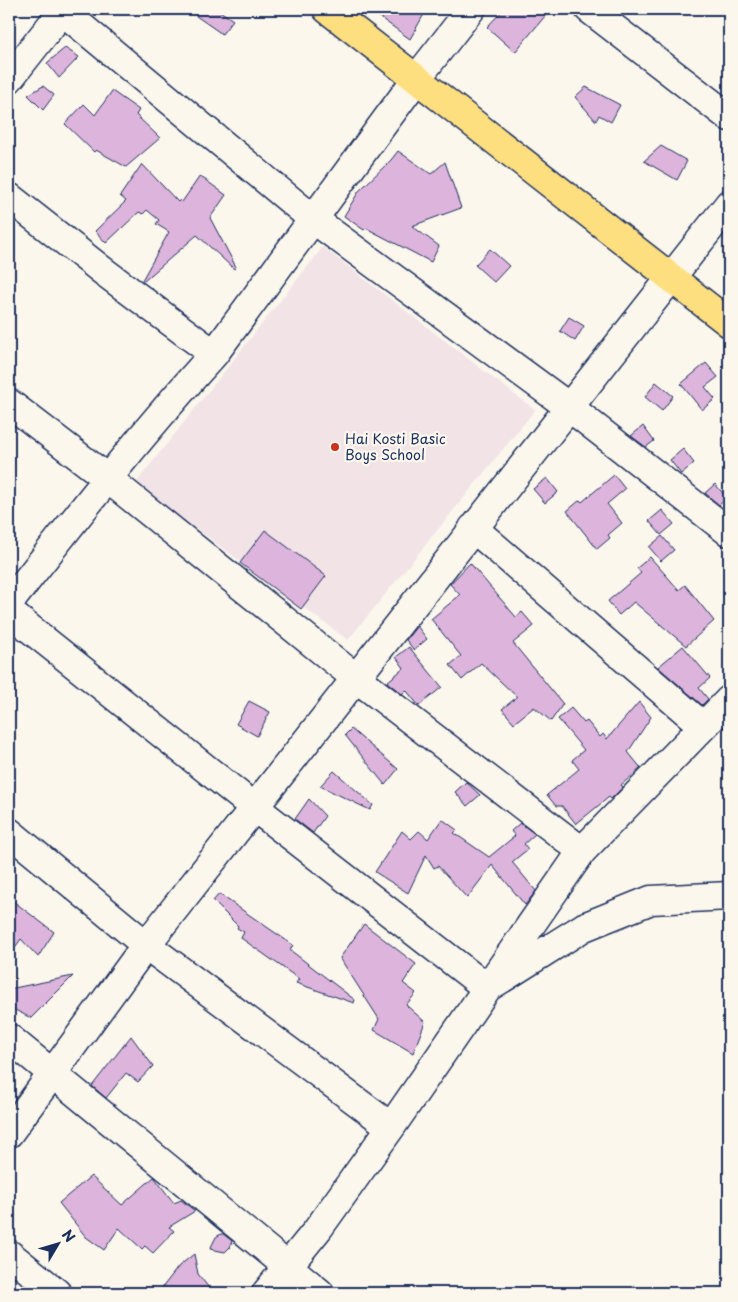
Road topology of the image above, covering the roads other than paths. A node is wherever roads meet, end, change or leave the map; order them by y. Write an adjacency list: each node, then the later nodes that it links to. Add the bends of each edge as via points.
1 (62, 9): 6 (street); 10 (street)
2 (328, 9): 5 (main road)
3 (471, 9): 5 (street)
4 (589, 9): 7 (street)
5 (417, 78): 10 (street); 11 (main road)
6 (9, 79)
7 (729, 117)
8 (9, 197): 13 (street)
9 (729, 204): 11 (street)
10 (313, 219): 13 (street); 15 (street)
11 (671, 278): 12 (main road); 15 (street)
12 (729, 323)
13 (214, 354): 16 (street)
14 (9, 403): 16 (street)
15 (569, 407): 17 (street); 18 (street)
16 (107, 478): 19 (street); 21 (street)
17 (473, 528): 21 (street); 23 (street)
18 (729, 532)
19 (9, 603)
20 (9, 612): 24 (street)
21 (356, 678): 24 (street); 26 (street)
22 (729, 700): 23 (street)
23 (703, 726): 26 (street)
24 (254, 807): 28 (street); 29 (street)
25 (9, 832): 28 (street)
26 (582, 851): 29 (street)
27 (729, 896): 29 (street, via 651,900 584,927)
28 (146, 945): 31 (street); 32 (street)
29 (487, 988): 32 (street)
30 (9, 1038): 31 (street)
31 (52, 1072): 33 (street); 35 (street)
32 (391, 1127): 35 (street)
33 (9, 1133)
34 (9, 1254): 36 (street)
35 (288, 1266): 37 (street); 38 (street)
36 (57, 1293)
37 (266, 1293)
38 (320, 1293)

